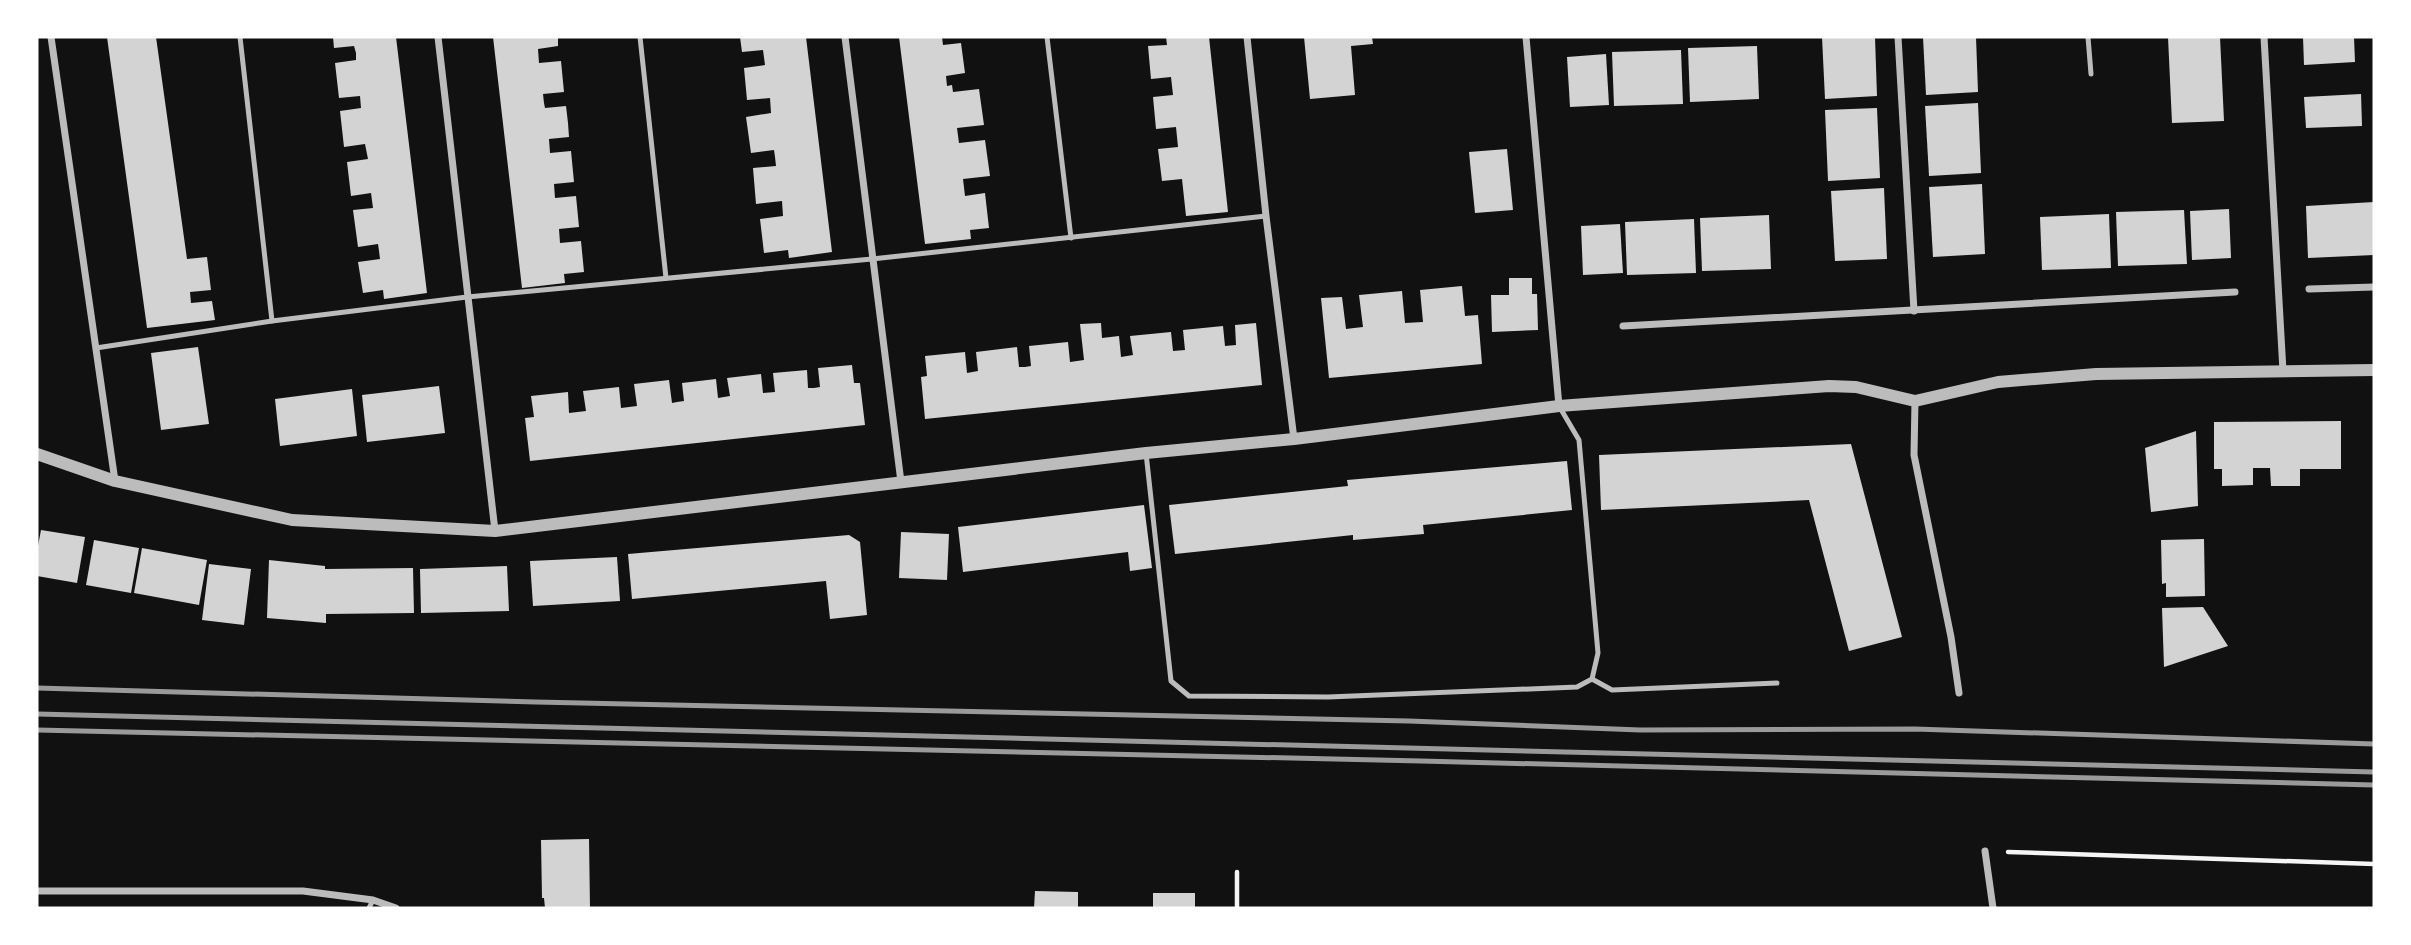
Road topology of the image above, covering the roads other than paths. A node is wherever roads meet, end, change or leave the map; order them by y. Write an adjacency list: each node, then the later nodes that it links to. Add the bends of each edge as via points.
1 (51, 37): 24 (street)
2 (240, 37): 22 (lane)
3 (438, 37): 20 (street)
4 (640, 37): 16 (lane)
5 (845, 37): 15 (street)
6 (1047, 37): 14 (lane)
7 (1247, 37): 13 (street)
8 (1525, 37): 28 (street)
9 (1898, 37): 21 (street)
10 (2088, 37): 12 (lane)
11 (2264, 37): 25 (street)
12 (2091, 74)
13 (1266, 216): 14 (lane); 29 (street)
14 (1071, 238): 15 (lane)
15 (872, 259): 16 (lane); 33 (street)
16 (666, 278): 20 (lane)
17 (2374, 287): 18 (street)
18 (2309, 289)
19 (2235, 292): 21 (street)
20 (467, 297): 22 (lane); 34 (street)
21 (1914, 310): 23 (street)
22 (272, 320): 24 (lane)
23 (1623, 326)
24 (96, 348): 32 (street)
25 (2283, 370): 26 (street); 27 (street, via 2096,374 1998,382)
26 (2374, 370)
27 (1915, 401): 28 (street, via 1856,387 1829,386); 37 (street, via 1914,455)
28 (1559, 406): 29 (street); 35 (lane, via 1579,440 1598,653)
29 (1294, 439): 30 (street)
30 (1146, 453): 33 (street); 35 (lane, via 1171,681 1189,696 1328,697 1577,687)
31 (37, 454): 32 (street)
32 (115, 481): 34 (street, via 292,520)
33 (901, 482): 34 (street)
34 (495, 531)
35 (1592, 679): 36 (lane, via 1612,690)
36 (1777, 683)
37 (1959, 693)
38 (1985, 851): 42 (street)
39 (37, 891): 40 (street, via 303,891)
40 (371, 904): 41 (street)
41 (396, 908)
42 (1993, 908)

